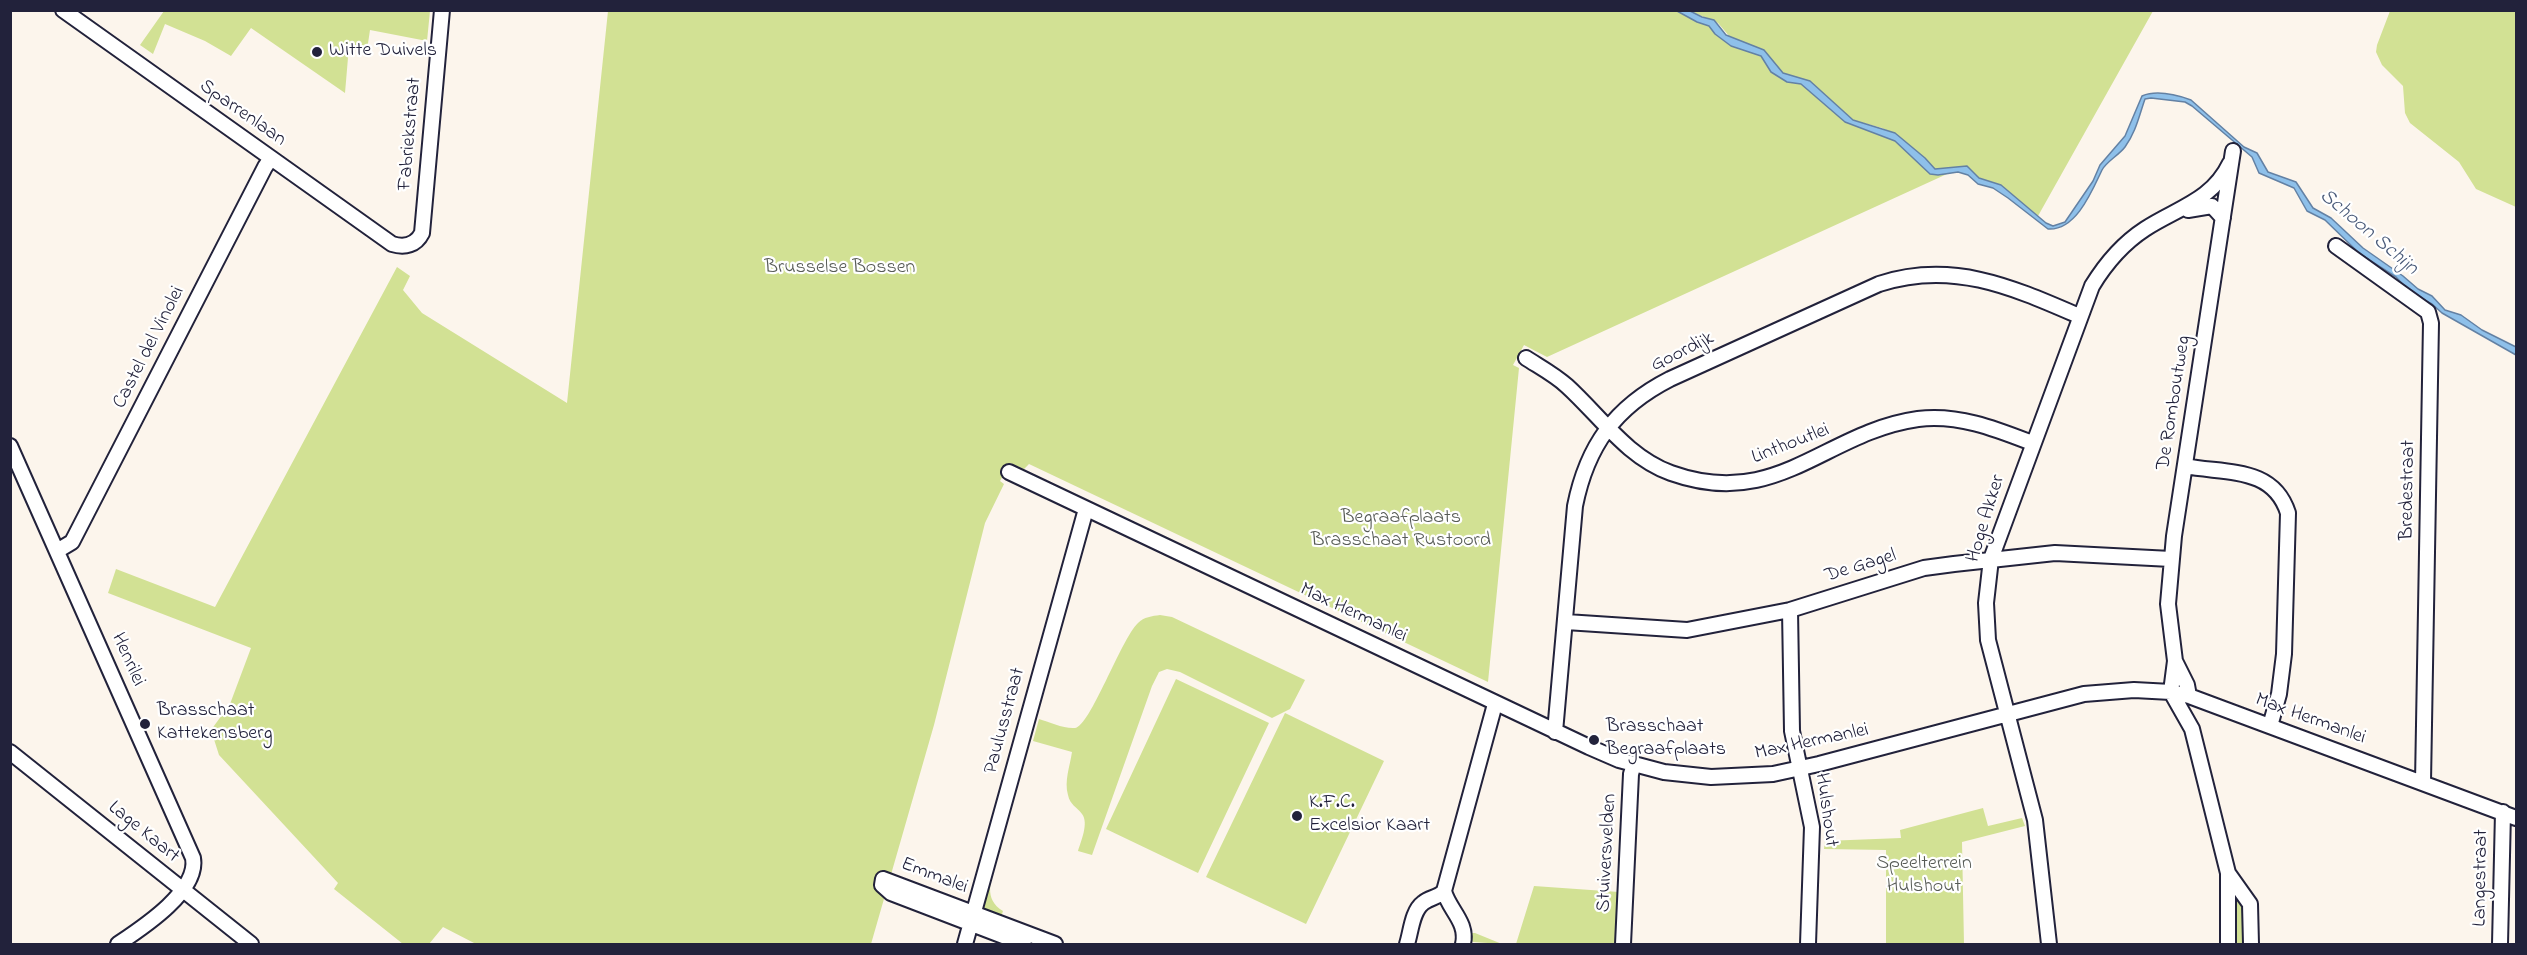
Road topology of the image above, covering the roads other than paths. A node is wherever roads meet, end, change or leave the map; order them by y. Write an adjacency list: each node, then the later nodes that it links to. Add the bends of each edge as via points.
1 (63, 10): 4 (street, Sparrenlaan)
2 (441, 10): 7 (street, Fabriekstraat, via 422,233 413,244)
3 (2232, 157): 5 (street, Hoge Akker, via 2222,179 2209,192); 6 (street, De Romboutweg)
4 (272, 158): 7 (street, Sparrenlaan); 17 (street, Castel del Vinolei, via 72,542)
5 (2166, 217): 6 (street, Hoge Akker, via 2205,206 2216,208); 9 (street, Hoge Akker, via 2114,255 2092,286)
6 (2223, 218): 14 (street, De Romboutweg)
7 (399, 246)
8 (2336, 246): 33 (street, Bredestraat, via 2428,312 2431,323)
9 (2079, 316): 11 (street, Goordijk, via 1972,277 1935,273 1895,278 1661,384 1628,407); 12 (street, Hoge Akker)
10 (1526, 358): 11 (street, Linthoutlei, via 1566,385)
11 (1607, 428): 12 (street, Linthoutlei, via 1654,465 1689,479 1726,483 1745,483 1783,473 1886,427 1919,419 1975,422); 21 (street, Goordijk, via 1579,488)
12 (2032, 443): 18 (street, Hoge Akker)
13 (10, 446): 17 (street, Henrilei)
14 (2185, 466): 19 (street, De Romboutweg); 27 (street, via 2262,479 2278,491 2288,513 2284,654)
15 (1009, 472): 16 (street, Max Hermanlei)
16 (1086, 509): 25 (street, Max Hermanlei); 39 (street, Paulusstraat)
17 (57, 551): 37 (street, Henrilei, via 193,858 194,872)
18 (1991, 559): 19 (street, De Gagel, via 2055,554); 20 (street, De Gagel, via 1924,568); 26 (street, Hoge Akker, via 1986,603 1988,640)
19 (2171, 559): 22 (street, De Romboutweg, via 2168,605)
20 (1790, 610): 21 (street, De Gagel, via 1688,630); 32 (street, Hulshout, via 1791,712)
21 (1566, 622): 29 (street, Goordijk)
22 (2175, 662): 23 (street, De Romboutweg); 24 (street, De Romboutweg)
23 (2171, 692): 24 (street, Max Hermanlei); 26 (street, Max Hermanlei, via 2084,694); 28 (street)
24 (2194, 699): 27 (street, Max Hermanlei); 28 (street)
25 (1495, 704): 29 (street, Max Hermanlei); 38 (street)
26 (2006, 715): 32 (street, Max Hermanlei); 49 (street, Hoge Akker, via 2035,820)
27 (2270, 726): 33 (street, Max Hermanlei)
28 (2192, 729): 36 (street)
29 (1555, 732): 31 (street, Max Hermanlei)
30 (10, 752): 37 (street, Lage Kaart)
31 (1634, 764): 32 (street, Max Hermanlei, via 1711,777 1762,775); 47 (street, Stuiversvelden)
32 (1799, 768): 48 (street, Hulshout, via 1812,827)
33 (2423, 782): 34 (street, Max Hermanlei)
34 (2503, 812): 35 (street, Max Hermanlei); 52 (street, Langestraat)
35 (2517, 818)
36 (2228, 873): 50 (street); 51 (street, via 2250,904)
37 (184, 891): 40 (street); 41 (street, Lage Kaart)
38 (1444, 891): 45 (street, via 1417,908); 46 (street, via 1462,923)
39 (972, 919): 39 (street, Emmalei, via 883,879 882,885 891,892); 42 (street, Paulusstraat); 43 (street, Emmalei); 44 (street, Emmalei)
40 (117, 945)
41 (251, 945)
42 (965, 945)
43 (1024, 945)
44 (1054, 945)
45 (1407, 945)
46 (1463, 945)
47 (1623, 945)
48 (1808, 945)
49 (2049, 945)
50 (2228, 945)
51 (2251, 945)
52 (2500, 945)

